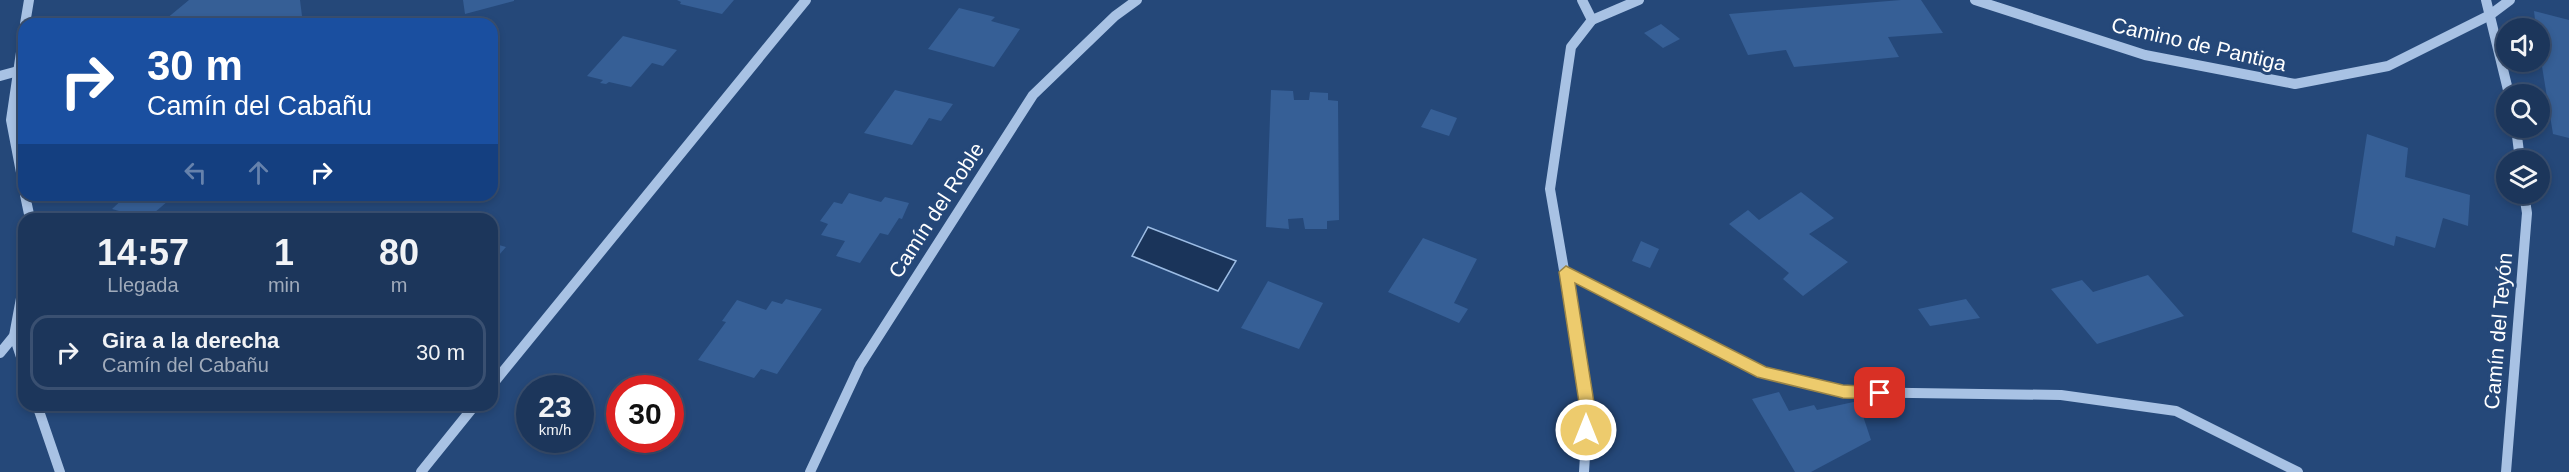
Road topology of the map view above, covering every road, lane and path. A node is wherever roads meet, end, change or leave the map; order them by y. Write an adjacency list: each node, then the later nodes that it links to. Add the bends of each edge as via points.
1 (29, 0): 10 (street)
2 (806, 0): 22 (street)
3 (1137, 0): 27 (street, Camín del Roble, via 1033,94 860,365)
4 (1582, 0): 11 (street)
5 (1640, 0): 11 (street)
6 (1976, 0): 9 (street, Camino de Pantiga, via 2145,55 2295,84 2388,66)
7 (2486, 0): 9 (street)
8 (2510, 0): 9 (street, Camino de Pantiga)
9 (2490, 15): 14 (street)
10 (26, 18)
11 (1592, 20): 17 (street, via 1570,47 1550,189)
12 (18, 71): 13 (street); 15 (street, via 11,120)
13 (0, 76)
14 (2507, 84)
15 (18, 157)
16 (2526, 204): 30 (street, Camín del Teyón)
17 (1566, 272): 28 (street, via 1588,409); 29 (street, via 1763,372 1843,392 2061,395 2176,411)
18 (18, 314): 19 (street)
19 (14, 336): 20 (street); 21 (street)
20 (18, 348)
21 (0, 353)
22 (498, 378)
23 (39, 411): 25 (street)
24 (470, 411): 26 (street)
25 (60, 472)
26 (421, 472)
27 (810, 472)
28 (1584, 472)
29 (2298, 472)
30 (2506, 472)

